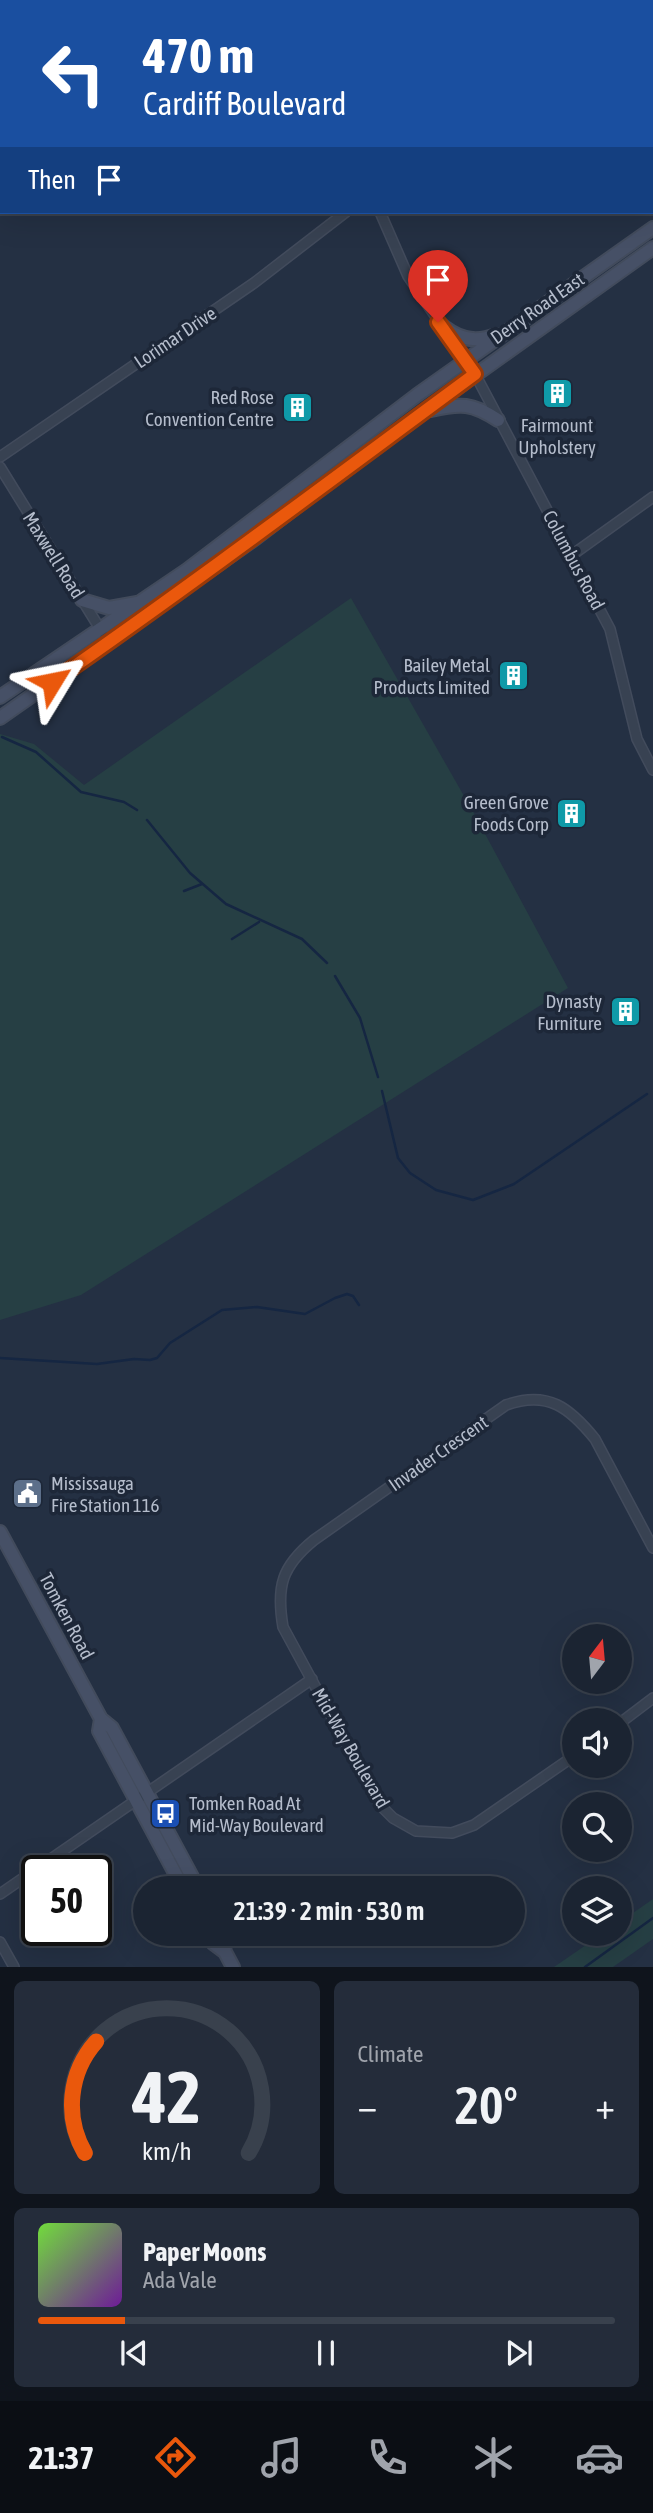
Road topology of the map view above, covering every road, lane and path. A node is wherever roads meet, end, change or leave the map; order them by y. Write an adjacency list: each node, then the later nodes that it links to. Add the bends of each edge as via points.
1 (343, 214): 11 (street, Lorimar Drive, via 251,284)
2 (381, 214): 5 (street, Columbus Road, via 408,276)
3 (653, 228): 6 (main road, Derry Road East)
4 (653, 248): 8 (main road, Derry Road East)
5 (438, 322): 6 (main road, via 467,339 485,339); 7 (street, Columbus Road)
6 (506, 331): 7 (main road, Derry Road East)
7 (467, 361): 8 (street, Columbus Road); 16 (main road, Derry Road East)
8 (475, 374): 9 (main road, Derry Road East); 10 (street, Columbus Road)
9 (424, 411): 10 (main road, via 465,404); 18 (main road, Derry Road East)
10 (498, 420): 14 (street, Columbus Road)
11 (0, 457)
12 (0, 467): 15 (street, Maxwell Road)
13 (653, 497): 14 (street)
14 (572, 555): 21 (street, Columbus Road, via 610,629 637,739)
15 (82, 600): 16 (main road, via 108,608); 17 (street, Maxwell Road)
16 (141, 603): 17 (main road, Derry Road East)
17 (100, 629): 18 (street, Maxwell Road); 19 (main road, Derry Road East)
18 (108, 642): 20 (main road, Derry Road East)
19 (0, 697)
20 (0, 718)
21 (653, 770)
22 (0, 1532): 28 (main road, Tomken Road, via 101,1719 99,1731)
23 (653, 1548): 24 (street, Invader Crescent, via 595,1439 570,1410 536,1401 506,1405 314,1540 289,1565 280,1596 283,1627)
24 (312, 1679): 27 (street, Mid-Way Boulevard, via 379,1804 416,1831 452,1833 474,1825); 28 (street, Mid-Way Boulevard)
25 (653, 1698): 26 (street)
26 (632, 1714)
27 (562, 1764)
28 (142, 1797): 29 (main road, Tomken Road); 30 (main road, Tomken Road); 31 (street, Mid-Way Boulevard)
29 (178, 1876)
30 (191, 1876)
31 (0, 1894)
32 (0, 1942): 36 (street)
33 (217, 1946): 35 (main road)
34 (224, 1946): 35 (main road)
35 (225, 1952): 37 (main road)
36 (14, 1967)
37 (233, 1967)

